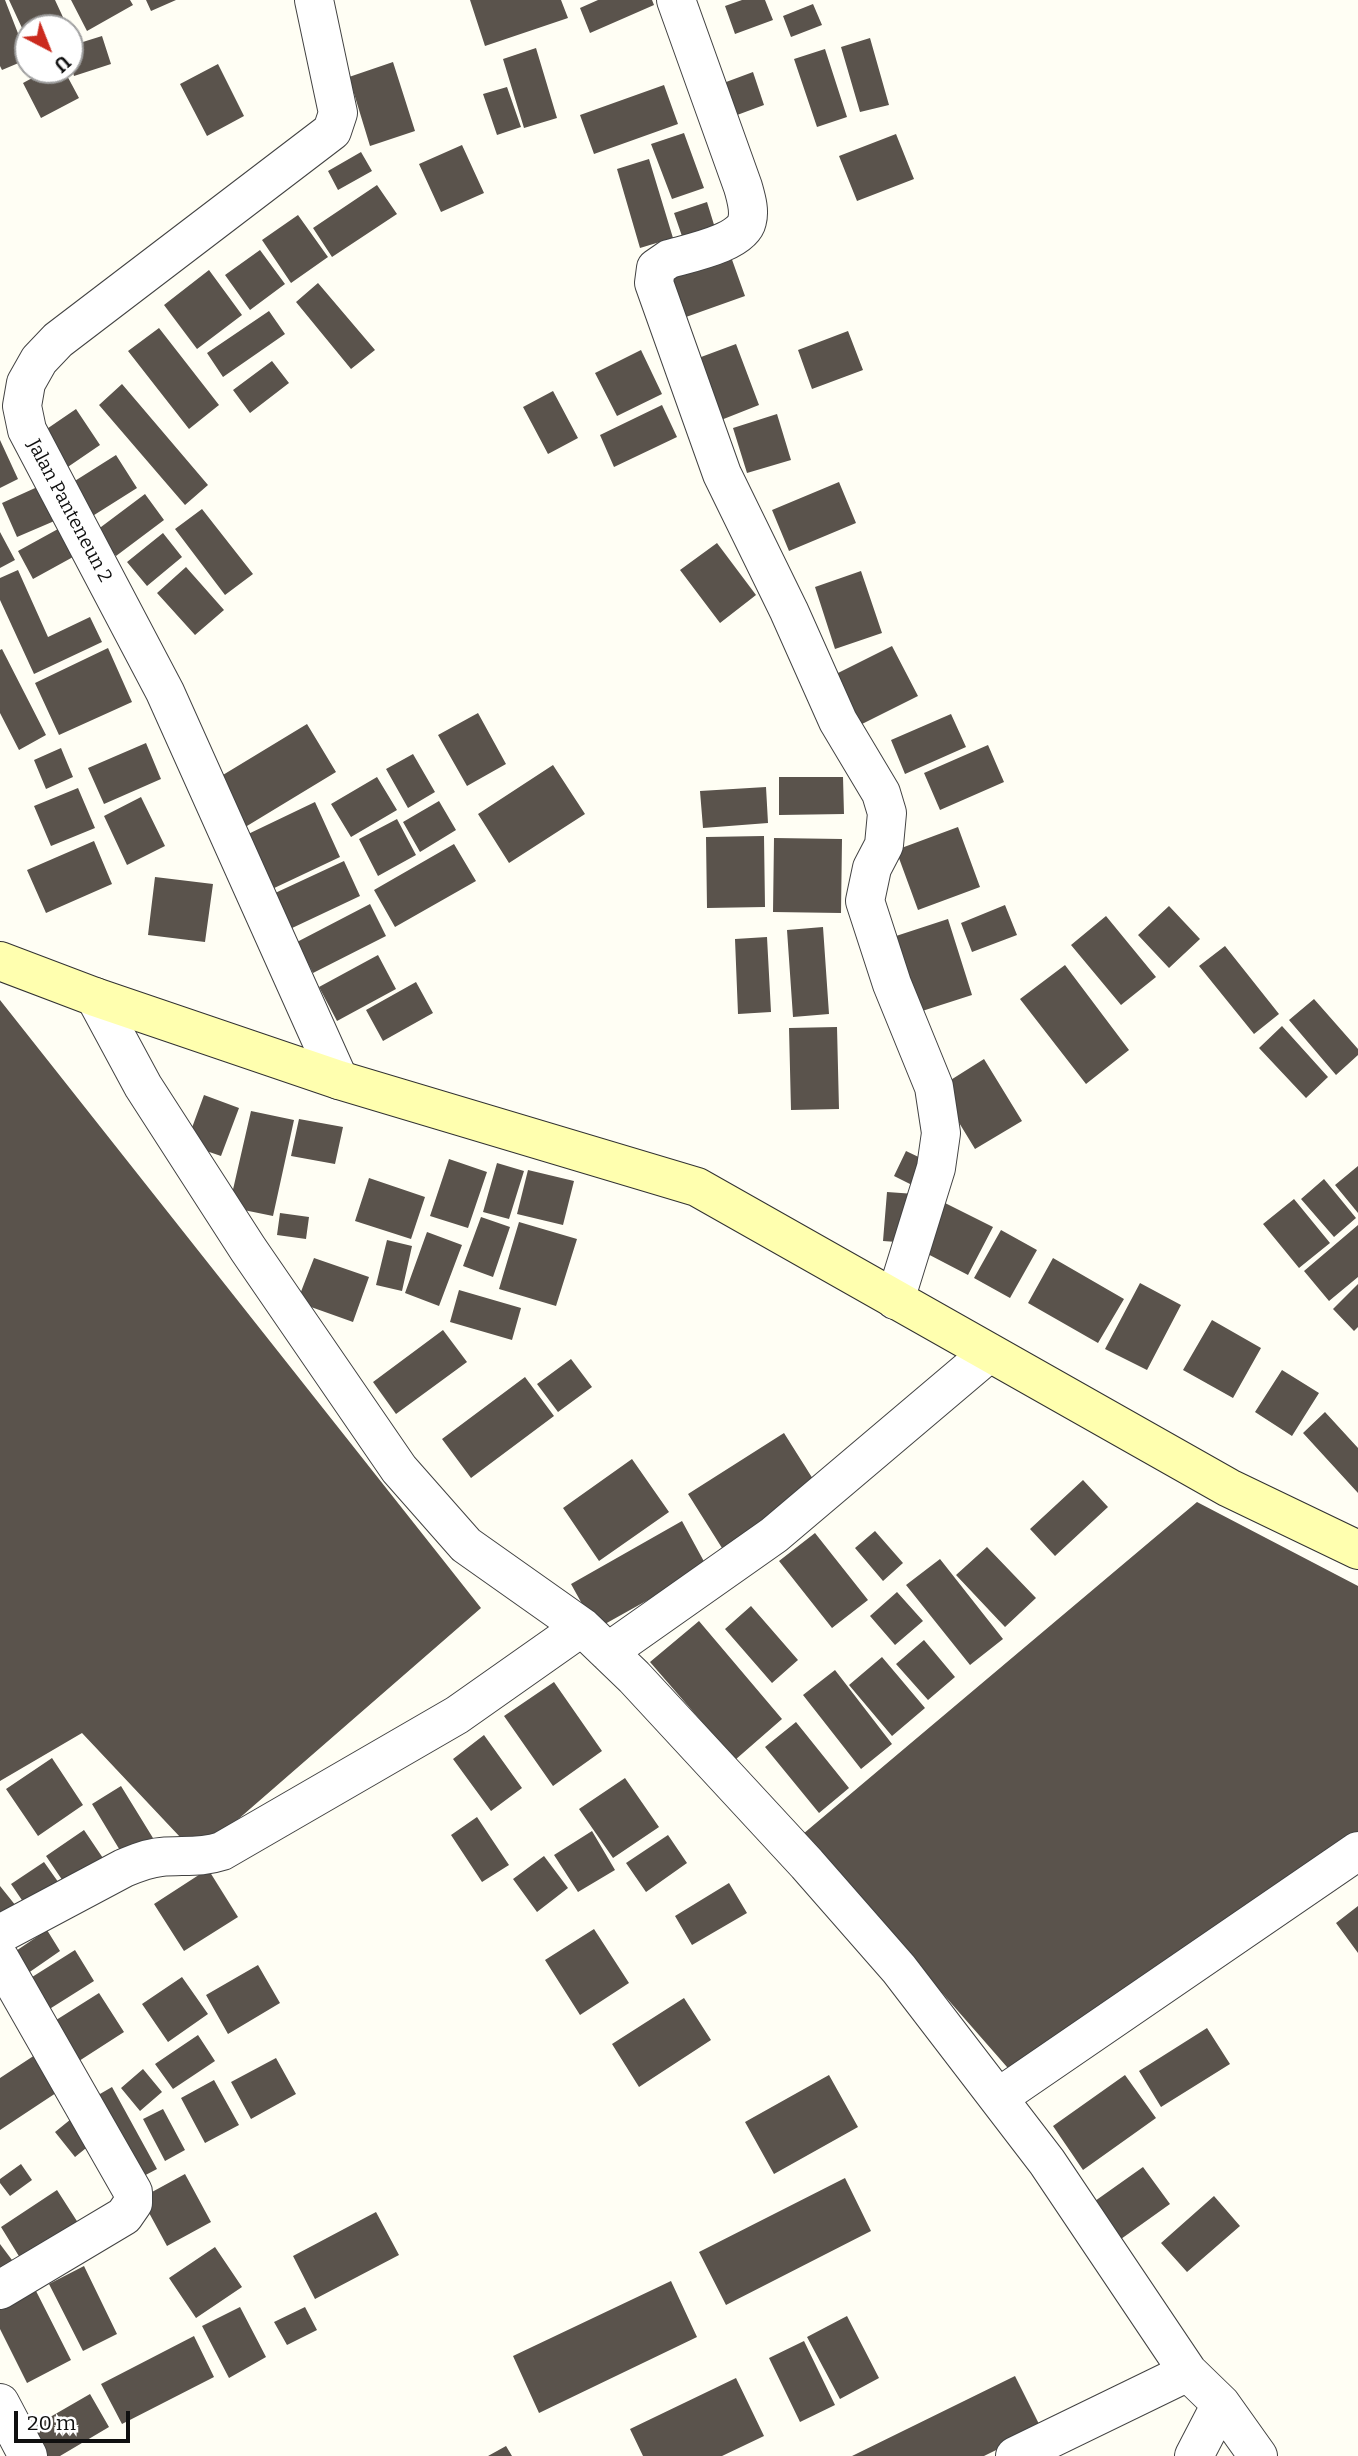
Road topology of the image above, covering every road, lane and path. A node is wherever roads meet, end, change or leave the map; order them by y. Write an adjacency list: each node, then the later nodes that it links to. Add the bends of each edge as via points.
1 (314, 0): 5 (street, Jalan Panteneun 2, via 338,113 332,131 58,340 26,383 22,406 27,430 45,469 165,692)
2 (676, 0): 6 (street, via 743,187 748,219 734,237 669,259 656,268 654,283 722,474 838,721 881,793 887,826 865,901 892,984 934,1087 938,1110 941,1133 936,1168)
3 (0, 961): 4 (street)
4 (95, 997): 5 (street); 9 (street, via 143,1086 233,1226 399,1469 466,1545)
5 (339, 1080): 6 (street, via 696,1186)
6 (895, 1300): 7 (street)
7 (989, 1353): 8 (street, via 1229,1488); 9 (street, via 774,1535)
8 (1358, 1550)
9 (595, 1639): 11 (street, via 222,1851 205,1857 142,1860); 13 (street, via 807,1864 899,1969)
10 (1358, 1851): 13 (street)
11 (0, 1934)
12 (0, 1959): 14 (street, via 133,2192 133,2203 124,2216)
13 (999, 2097): 15 (street)
14 (0, 2290)
15 (1188, 2372): 17 (street); 19 (street)
16 (0, 2403): 18 (street)
17 (1221, 2404): 20 (street); 21 (street)
18 (29, 2456)
19 (1014, 2456)
20 (1194, 2456)
21 (1258, 2456)

